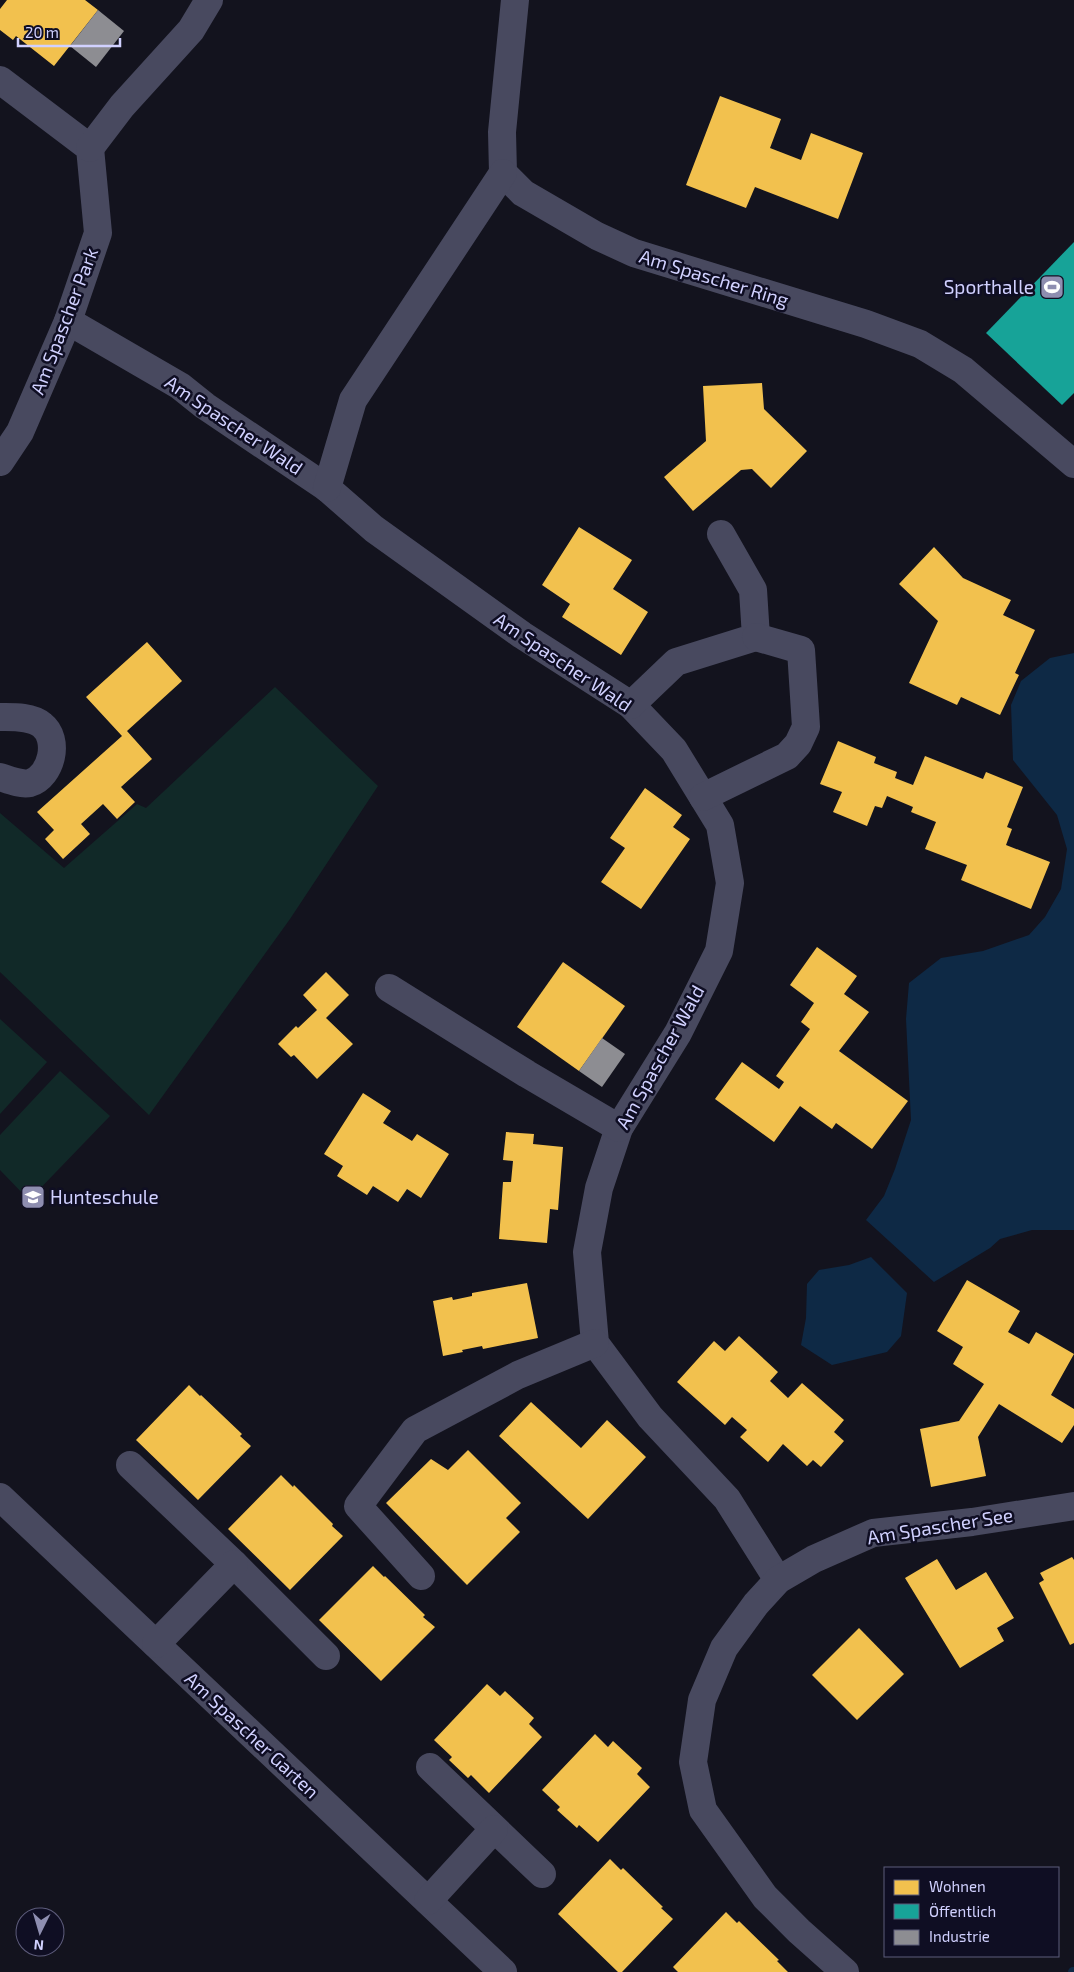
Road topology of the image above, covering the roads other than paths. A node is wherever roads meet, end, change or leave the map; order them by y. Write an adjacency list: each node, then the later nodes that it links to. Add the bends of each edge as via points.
1 (209, 0): 4 (street, via 191,30 122,106)
2 (515, 0): 5 (street, via 502,132)
3 (0, 80): 4 (street)
4 (90, 148): 6 (street, Am Spascher Park, via 98,234)
5 (503, 173): 8 (street, Am Spascher Ring, via 523,193 597,236 634,253 866,324 920,344 963,370); 9 (street, via 354,400)
6 (68, 321): 7 (street, Am Spascher Park, via 20,432); 9 (street, Am Spascher Wald, via 180,386)
7 (0, 462)
8 (1074, 464)
9 (327, 488): 12 (street, Am Spascher Wald, via 374,529 506,624)
10 (721, 534): 11 (street, via 753,590)
11 (756, 638): 12 (street, via 676,662); 15 (street, via 801,650 806,727 798,744 787,756)
12 (631, 705): 15 (street, Am Spascher Wald, via 674,750)
13 (0, 717): 14 (street, via 27,719 42,725 50,737 52,752 48,767 39,778 28,783)
14 (0, 777)
15 (702, 797): 17 (street, Am Spascher Wald, via 720,825 730,883 719,951 678,1034)
16 (389, 988): 17 (street)
17 (619, 1128): 18 (street, Am Spascher Wald, via 600,1188 587,1252)
18 (595, 1343): 23 (street, via 518,1375 415,1430 358,1506); 24 (street, via 650,1417 727,1499)
19 (130, 1465): 22 (street)
20 (0, 1497): 25 (street, Am Spascher Garten)
21 (1074, 1506): 24 (street, Am Spascher See, via 873,1533 814,1559)
22 (234, 1564): 25 (street); 26 (street)
23 (421, 1576)
24 (778, 1580): 32 (street, Am Spascher See, via 724,1648 702,1700 692,1762 703,1810 765,1897)
25 (156, 1644): 30 (street, Am Spascher Garten)
26 (326, 1656)
27 (430, 1767): 28 (street)
28 (494, 1829): 29 (street); 30 (street)
29 (542, 1874)
30 (428, 1901): 31 (street, Am Spascher Garten)
31 (503, 1972)
32 (845, 1972)

